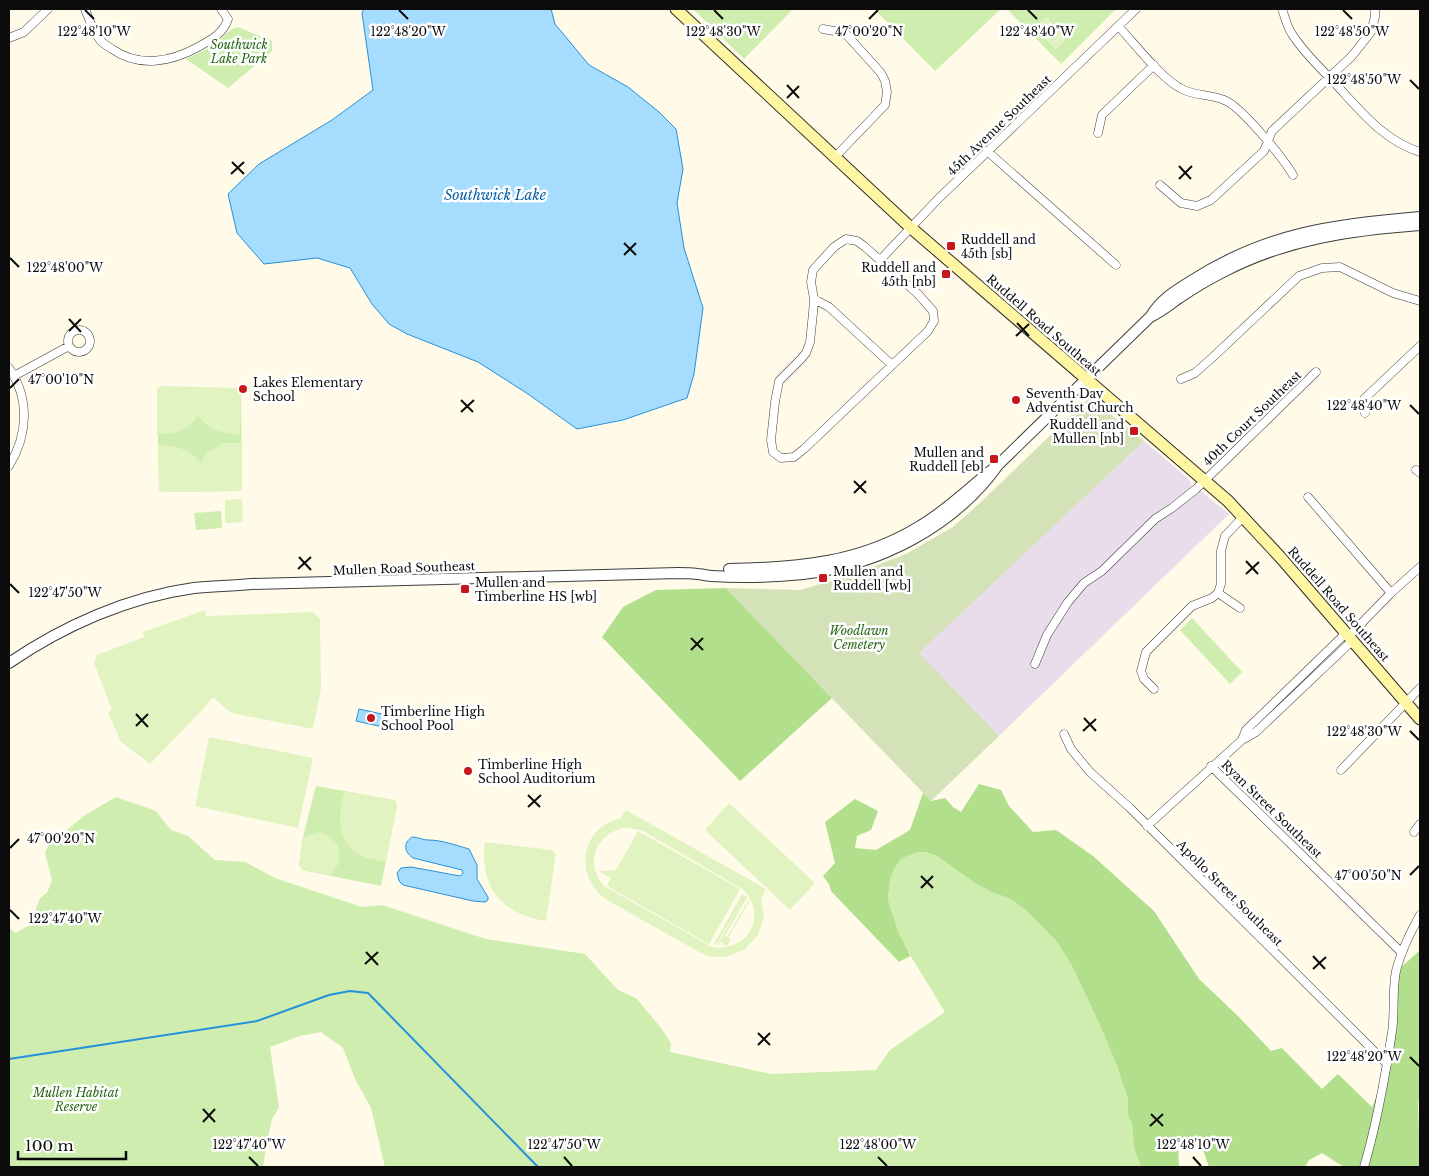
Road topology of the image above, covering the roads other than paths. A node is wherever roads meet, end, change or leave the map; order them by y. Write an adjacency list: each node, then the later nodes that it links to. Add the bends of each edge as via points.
1 (48, 9): 10 (street, via 24,32)
2 (85, 9): 3 (street, via 101,42 118,54 138,61 162,61 184,55 213,39 228,19)
3 (221, 9)
4 (676, 9): 17 (main road, Ruddell Road Southeast)
5 (1136, 9): 8 (street, 45th Avenue Southeast)
6 (1282, 9): 12 (street, via 1291,33)
7 (1375, 9): 12 (street, via 1371,32)
8 (1118, 26): 11 (street); 15 (street, 45th Avenue Southeast)
9 (823, 29): 17 (street, via 845,34 885,81 885,105)
10 (9, 38)
11 (1154, 65): 13 (street, via 1102,115); 14 (street, via 1181,89 1227,101)
12 (1329, 77): 14 (street, via 1272,132); 16 (street, via 1391,139)
13 (1098, 134)
14 (1268, 142): 18 (street); 19 (street, via 1264,151 1211,200 1198,206 1181,202)
15 (987, 152): 22 (street, 45th Avenue Southeast); 24 (street)
16 (1420, 152)
17 (835, 157): 22 (main road, Ruddell Road Southeast)
18 (1293, 175)
19 (1160, 186)
20 (1420, 216): 27 (street, Mullen Road Southeast, via 1319,228 1266,244 1206,271 1158,304)
21 (1420, 225): 27 (street, Mullen Road Southeast, via 1340,233 1285,246 1225,270)
22 (910, 227): 23 (street, 45th Avenue Southeast); 34 (main road, Ruddell Road Southeast)
23 (880, 260): 25 (street, via 857,241 841,242 813,270 810,282); 30 (street, via 930,306 935,316 932,326)
24 (1116, 265)
25 (814, 299): 30 (street, via 835,312); 30 (street, via 808,348 782,376 777,387 771,440 775,454 781,458 799,454)
26 (1420, 301): 35 (street, via 1393,293 1340,267 1322,268 1299,276 1195,373)
27 (1150, 317): 34 (street, Mullen Road Southeast)
28 (69, 346): 33 (street)
29 (1420, 346): 36 (street, via 1364,399)
30 (892, 366)
31 (9, 368): 33 (street)
32 (1316, 372): 38 (street, 40th Court Southeast)
33 (14, 376): 37 (street, via 22,394 24,422 18,451)
34 (1086, 379): 38 (main road, Ruddell Road Southeast); 46 (street, Mullen Road Southeast, via 958,500 896,539 823,563 696,573 194,588 141,599 74,625)
35 (1181, 379)
36 (1365, 413)
37 (9, 466)
38 (1204, 480): 40 (main road, Ruddell Road Southeast); 47 (street, 40th Court Southeast, via 1155,519 1102,571 1084,583 1046,635)
39 (1308, 497): 42 (street)
40 (1244, 517): 43 (street, via 1225,536); 45 (main road, Ruddell Road Southeast)
41 (1420, 566): 42 (street)
42 (1391, 592): 45 (street)
43 (1218, 593): 44 (street); 49 (street, via 1192,606 1146,652 1141,671)
44 (1240, 608)
45 (1349, 636): 50 (main road, Ruddell Road Southeast); 53 (street, via 1256,732)
46 (9, 663)
47 (1035, 664)
48 (1420, 688): 50 (street)
49 (1154, 689)
50 (1407, 703): 51 (main road, Ruddell Road Southeast); 54 (street)
51 (1420, 719)
52 (1064, 734): 56 (street, Apollo Street Southeast, via 1071,750 1090,772)
53 (1212, 766): 56 (street); 59 (street, Ryan Street Southeast)
54 (1341, 770)
55 (1420, 824): 57 (street)
56 (1147, 826): 60 (street, Apollo Street Southeast)
57 (1414, 832)
58 (1420, 915): 59 (street)
59 (1402, 953): 60 (street, via 1396,972)
60 (1387, 1064): 61 (street)
61 (1364, 1167)

